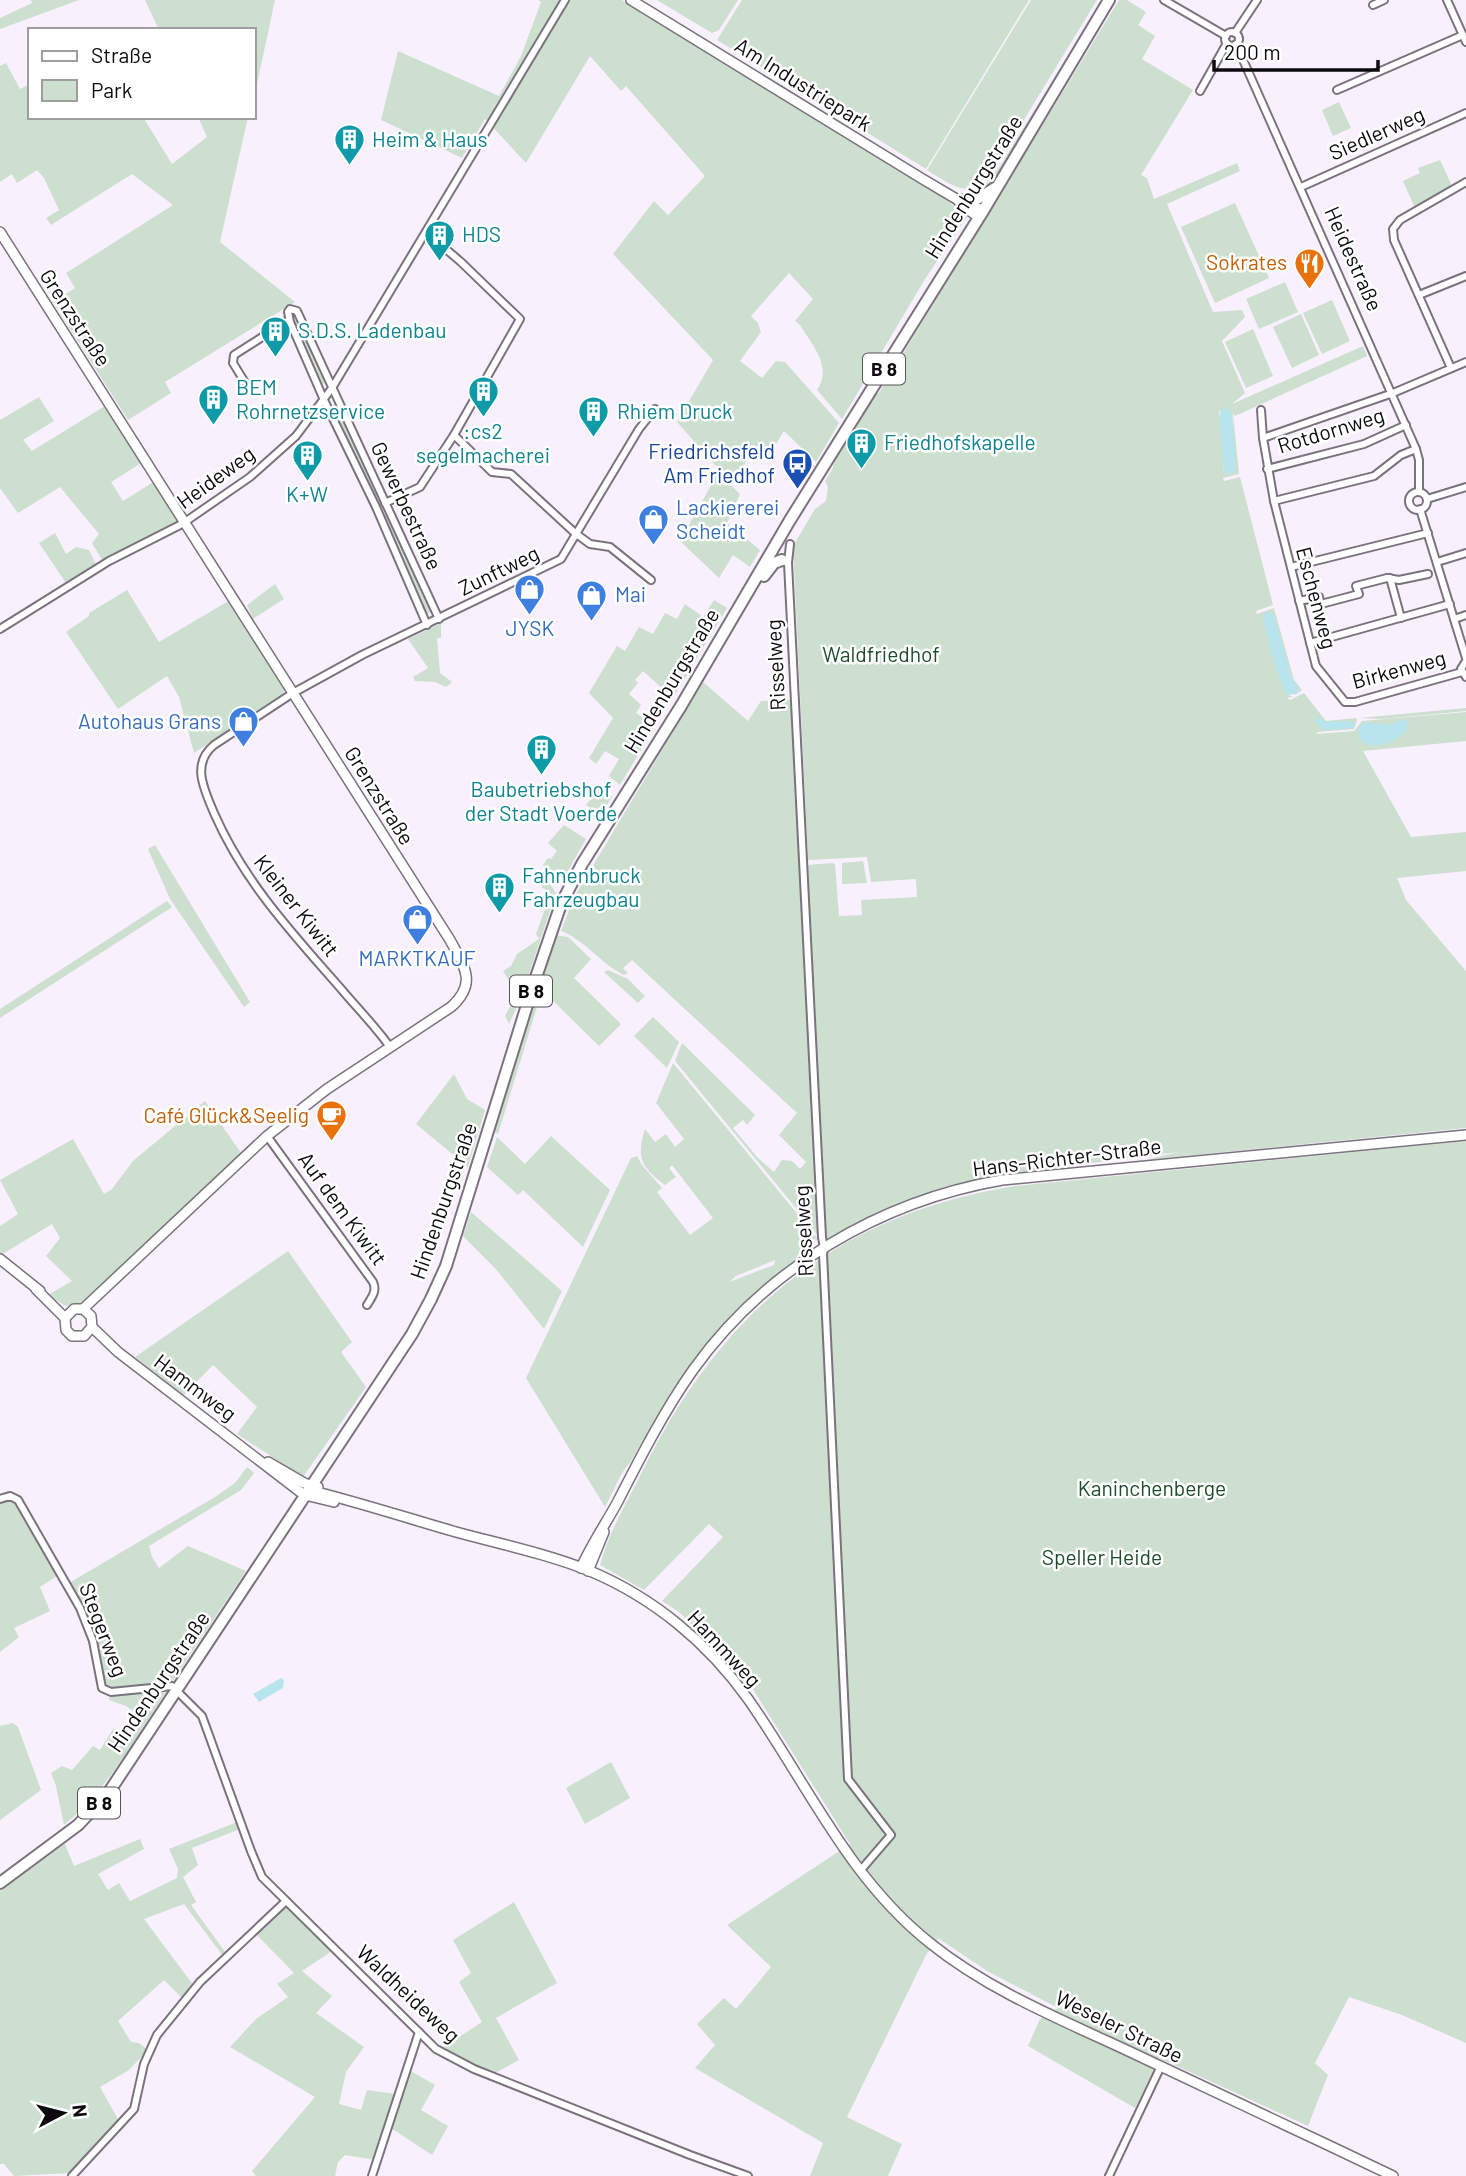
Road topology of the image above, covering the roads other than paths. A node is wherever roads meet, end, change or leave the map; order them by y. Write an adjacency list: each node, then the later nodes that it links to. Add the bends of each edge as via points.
1 (565, 0): 23 (street, Heideweg)
2 (631, 0): 20 (main road, Am Industriepark)
3 (1111, 0): 18 (main road, Hindenburgstraße / B 8)
4 (1164, 0): 11 (street)
5 (1257, 0): 9 (street)
6 (1384, 0): 8 (street)
7 (1447, 0): 10 (street)
8 (1373, 5)
9 (1235, 33): 11 (street); 13 (street, Heidestraße, via 1239,38)
10 (1463, 34): 12 (street); 14 (street)
11 (1226, 39): 13 (street); 15 (street)
12 (1466, 42)
13 (1236, 44): 19 (street, Heidestraße)
14 (1337, 90)
15 (1200, 91)
16 (1466, 113): 19 (street, Siedlerweg)
17 (1466, 182): 25 (street, via 1392,229)
18 (998, 186): 20 (main road, via 979,198); 21 (main road, Hindenburgstraße / B 8)
19 (1301, 187): 31 (street, Heidestraße)
20 (961, 200): 21 (main road, Am Industriepark)
21 (981, 214): 52 (main road, Hindenburgstraße / B 8)
22 (0, 232): 47 (main road, Grenzstraße)
23 (427, 233): 29 (street, Heideweg); 36 (street, via 520,319)
24 (1466, 276): 25 (street)
25 (1419, 295): 28 (street)
26 (289, 320): 29 (street, Gewerbestraße, via 288,312 293,309); 30 (street, via 234,355 233,363); 32 (street, Gewerbestraße)
27 (1466, 362): 28 (street, Rotdornweg)
28 (1451, 368): 31 (street, Rotdornweg)
29 (332, 388): 32 (street, Heideweg); 44 (street, Gewerbestraße)
30 (249, 389)
31 (1392, 393): 35 (street, Heidestraße); 37 (street, Rotdornweg)
32 (324, 400): 45 (street, Gewerbestraße); 47 (street, Heideweg, via 296,436 259,470)
33 (655, 409): 48 (street, Zunftweg)
34 (1261, 410): 37 (street, Rotdornweg)
35 (1406, 425): 38 (street, Heidestraße); 39 (street, Rotdornweg, via 1364,444)
36 (454, 435): 44 (street, via 420,486); 48 (street, via 492,472 512,474)
37 (1263, 438): 39 (street, Rotdornweg)
38 (1416, 449): 41 (street, Heidestraße); 43 (street, Rotdornweg, via 1374,476)
39 (1267, 469): 43 (street, Rotdornweg)
40 (1466, 487): 42 (street)
41 (1419, 492): 42 (street); 46 (street, Heidestraße, via 1410,500 1413,508)
42 (1427, 499): 46 (street)
43 (1274, 501): 50 (street, Rotdornweg)
44 (386, 503): 45 (street); 65 (street, Gewerbestraße)
45 (376, 507): 67 (street, Gewerbestraße)
46 (1420, 509): 49 (street, Heidestraße)
47 (184, 523): 68 (street, Heideweg, via 109,561); 72 (main road, Grenzstraße)
48 (576, 533): 59 (street, via 590,544 610,547); 65 (street, Zunftweg, via 555,563)
49 (1428, 533): 55 (street, Heidestraße); 56 (street)
50 (1282, 536): 56 (street, Eschenweg)
51 (790, 544): 54 (street, Risselweg)
52 (771, 553): 54 (street); 62 (main road, Hindenburgstraße / B 8)
53 (1466, 553): 55 (street)
54 (785, 562): 62 (main road, Hindenburgstraße / B 8, via 769,568); 77 (street, Risselweg)
55 (1437, 562): 61 (street, Heidestraße)
56 (1291, 567): 60 (street, Eschenweg)
57 (1428, 574): 58 (street)
58 (1390, 578): 60 (street, via 1356,586 1359,594 1321,604 1319,597); 64 (street)
59 (651, 580)
60 (1299, 601): 69 (street, Eschenweg)
61 (1450, 604): 64 (street); 66 (street, Heidestraße)
62 (737, 611): 83 (main road, Hindenburgstraße / B 8, via 561,904 439,1281 412,1334)
63 (1466, 615): 66 (street)
64 (1401, 618): 69 (street)
65 (439, 619): 67 (street, Zunftweg)
66 (1454, 619): 70 (street, Heidestraße)
67 (427, 625): 72 (street, Zunftweg)
68 (0, 629)
69 (1310, 643): 73 (street, Eschenweg, via 1316,666)
70 (1466, 660): 71 (street)
71 (1464, 674): 73 (street, Birkenweg)
72 (293, 693): 74 (main road, Grenzstraße, via 450,940 467,977 463,993 452,1007); 74 (street, Kleiner Kiwitt, via 206,752 201,766 204,788 222,831 258,892)
73 (1345, 702)
74 (390, 1048): 76 (main road, Grenzstraße)
75 (1466, 1135): 77 (main road, Hans-Richter-Straße, via 985,1183 896,1210)
76 (267, 1136): 79 (street, Auf dem Kiwitt, via 376,1287); 80 (main road, Grenzstraße)
77 (824, 1249): 86 (main road, Hans-Richter-Straße, via 754,1302 707,1352 669,1407); 88 (street, Risselweg, via 848,1779 891,1835)
78 (0, 1259): 81 (main road, Hammweg)
79 (367, 1305)
80 (87, 1312): 81 (main road); 82 (main road)
81 (68, 1315): 82 (main road, Hammweg, via 65,1326 69,1334 80,1337)
82 (90, 1331): 83 (main road, Hammweg, via 252,1453)
83 (310, 1488): 85 (main road, Hammweg); 85 (main road, Hammweg); 87 (main road, Hindenburgstraße / B 8)
84 (0, 1499): 87 (street, Stegerweg, via 10,1496 18,1500 66,1581 93,1641 102,1688 111,1692 165,1685)
85 (371, 1508): 86 (main road, Hammweg)
86 (585, 1569): 88 (main road, Hammweg, via 662,1611 721,1665)
87 (178, 1689): 89 (main road, Hindenburgstraße / B 8, via 109,1792 88,1815); 90 (street, Waldheideweg, via 202,1716 262,1877)
88 (858, 1870): 92 (main road, Weseler Straße, via 893,1910 967,1970)
89 (0, 1883)
90 (286, 1901): 91 (street, Waldheideweg); 93 (street, via 200,1982 157,2035 144,2064 134,2109)
91 (419, 2032): 94 (street); 95 (street, Waldheideweg, via 436,2049 474,2069)
92 (1161, 2066): 96 (street); 97 (main road, Weseler Straße)
93 (72, 2176)
94 (372, 2176)
95 (748, 2176)
96 (1109, 2176)
97 (1393, 2176)

